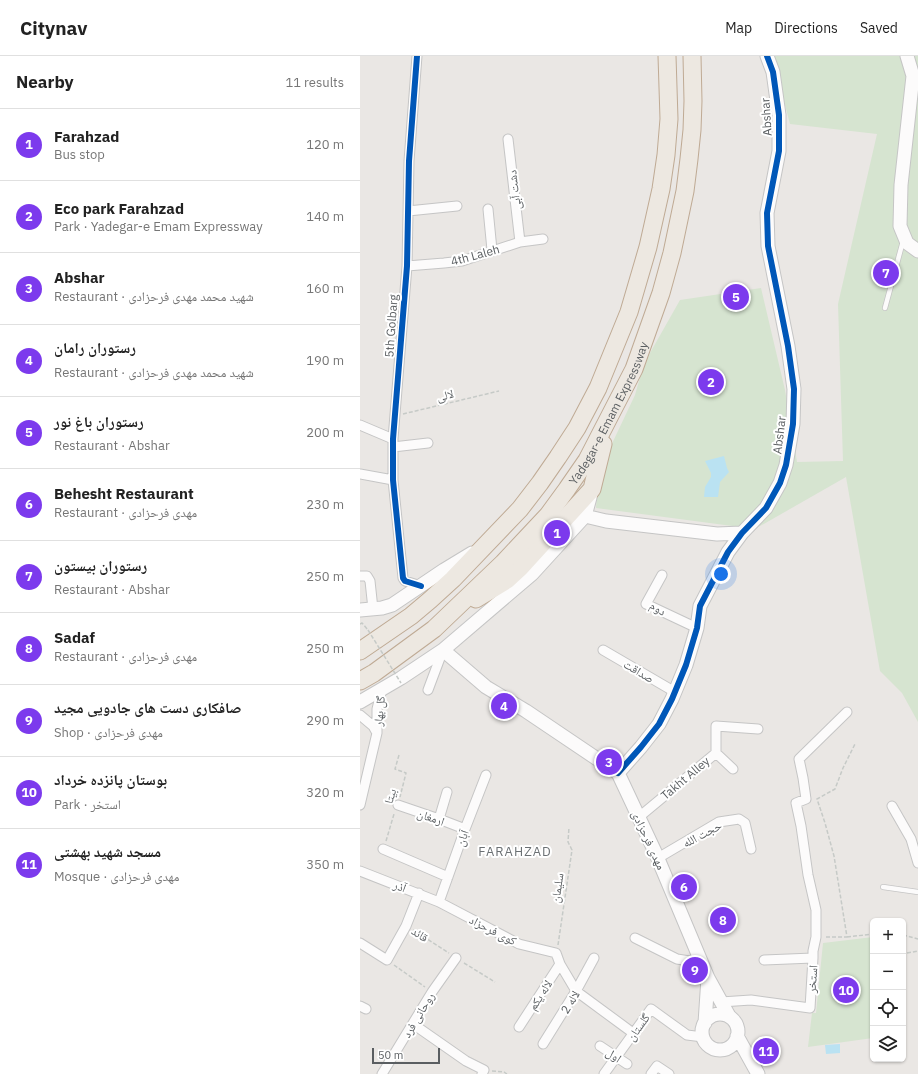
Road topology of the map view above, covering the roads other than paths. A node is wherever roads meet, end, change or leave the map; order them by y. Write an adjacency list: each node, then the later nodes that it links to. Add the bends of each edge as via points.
1 (417, 56): 9 (street, 5th Golbarg)
2 (667, 56): 26 (highway, Yadegar-e Emam Expressway, via 669,119 665,162 648,247 629,312 598,388 577,428 520,509)
3 (692, 56): 17 (highway, Yadegar-e Emam Expressway, via 692,130 685,191 672,253 634,369)
4 (767, 56): 25 (street, Abshar, via 773,72 779,115 779,151 767,213 768,246 788,346 794,389 793,424 780,483 766,508)
5 (907, 56): 10 (street, via 913,76 901,185 900,226)
6 (508, 139): 12 (street, دشت آبی)
7 (458, 206): 9 (street)
8 (488, 209): 13 (street)
9 (408, 211): 15 (street, 5th Golbarg)
10 (904, 236): 14 (street); 16 (lane)
11 (543, 239): 12 (street, 4th Laleh)
12 (520, 242): 13 (street, 4th Laleh)
13 (492, 250): 15 (street, 4th Laleh, via 462,261)
14 (918, 251)
15 (407, 266): 19 (street, 5th Golbarg)
16 (885, 308)
17 (610, 417): 23 (highway); 31 (highway, Yadegar-e Emam Expressway, via 587,460 548,515 503,563)
18 (360, 425): 19 (street)
19 (393, 443): 20 (street); 22 (street, 5th Golbarg)
20 (428, 443)
21 (360, 474): 22 (street)
22 (393, 480): 29 (street, 5th Golbarg, via 403,578)
23 (592, 489): 24 (street); 31 (highway, via 507,580)
24 (585, 516): 25 (street, via 606,521 717,534); 33 (street, via 532,574)
25 (742, 533): 32 (street, Abshar, via 728,552 700,606)
26 (486, 545): 29 (street); 35 (highway, Yadegar-e Emam Expressway, via 430,600)
27 (662, 575): 32 (street, دوم, via 646,604)
28 (360, 576): 30 (street, via 367,576 370,581)
29 (421, 586): 30 (street, via 392,605)
30 (366, 610)
31 (445, 618): 36 (highway, Yadegar-e Emam Expressway, via 422,638)
32 (697, 628): 39 (street, Abshar)
33 (443, 650): 37 (street); 38 (street); 47 (street, via 486,687)
34 (603, 650): 39 (street, صداقت)
35 (360, 651)
36 (360, 681)
37 (382, 689): 40 (street); 44 (street, گل بهار, via 377,709)
38 (428, 690)
39 (675, 692): 47 (street, Abshar, via 659,724)
40 (360, 702)
41 (847, 712): 70 (street, via 799,759 806,799 796,803 816,910)
42 (360, 715): 44 (street, گل بهار)
43 (758, 729): 45 (street, Takht Alley, via 716,726)
44 (377, 733): 50 (street, گل بهار)
45 (716, 753): 46 (street); 53 (street, Takht Alley)
46 (733, 769)
47 (618, 773): 53 (street, مهدی فرحزادی)
48 (486, 775): 55 (street, آبان)
49 (447, 792): 54 (street)
50 (360, 805)
51 (398, 805): 54 (street, ارمغان)
52 (892, 806): 59 (street, via 912,839)
53 (638, 817): 58 (street, مهدی فرحزادی)
54 (439, 818): 55 (street, ارمغان)
55 (465, 829): 61 (street, آبان)
56 (383, 849): 61 (street)
57 (751, 849): 58 (street, حجت الله, via 745,823 740,819 719,822)
58 (658, 858): 72 (street, مهدی فرحزادی)
59 (918, 863)
60 (360, 871): 64 (street, آذر)
61 (448, 877): 65 (street, آبان)
62 (883, 887): 63 (lane)
63 (918, 892)
64 (419, 893): 65 (street, آذر); 67 (street, قائد, via 406,926 387,960)
65 (439, 902): 73 (street, کوی فرحزاد, via 519,944 556,953)
66 (635, 938): 72 (street, via 677,959)
67 (360, 943)
68 (456, 958): 79 (street, روحانی فرد)
69 (594, 958): 75 (street, لاله 2)
70 (813, 958): 71 (street, استخر); 76 (street, استخر, via 810,1008 751,1000)
71 (764, 960)
72 (702, 963): 74 (street, مهدی فرحزادی)
73 (560, 964): 75 (street); 80 (street, لاله یکم)
74 (708, 978): 76 (street, مهدی فرحزادی); 78 (street)
75 (576, 991): 81 (street); 84 (street, لاله 2)
76 (721, 1002): 77 (street, مهدی فرحزادی)
77 (729, 1016): 78 (street, via 713,1015); 82 (street, via 736,1024)
78 (704, 1023): 83 (street)
79 (413, 1024): 91 (street); 92 (street, روحانی فرد)
80 (519, 1027)
81 (633, 1033): 83 (street, گلستان, via 651,1009 687,1035); 87 (street, گلستان)
82 (737, 1036): 86 (street, via 731,1046); 89 (street)
83 (703, 1037): 86 (street, via 715,1049)
84 (543, 1044)
85 (600, 1046): 87 (street, اول)
86 (726, 1048): 89 (street, via 741,1056)
87 (616, 1057): 88 (street, اول); 93 (street, گلستان)
88 (627, 1064)
89 (755, 1069)
90 (654, 1070): 94 (street)
91 (483, 1072)
92 (382, 1074)
93 (604, 1074)
94 (669, 1074)

